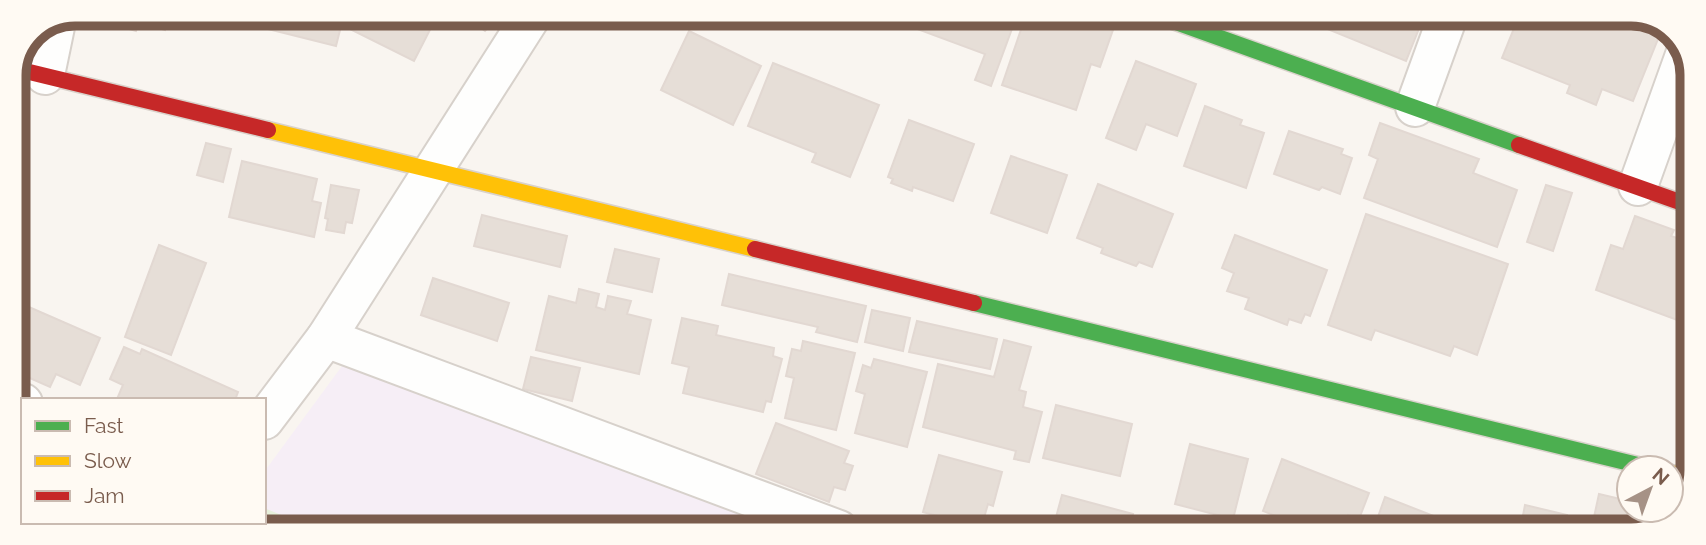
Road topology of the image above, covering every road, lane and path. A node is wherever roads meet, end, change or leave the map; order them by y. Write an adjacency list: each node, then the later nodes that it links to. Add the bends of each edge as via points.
1 (524, 26): 8 (street)
2 (1190, 26): 7 (street)
3 (1444, 26): 7 (street)
4 (50, 34): 6 (street)
5 (1680, 70): 9 (street)
6 (31, 72): 8 (street)
7 (1415, 107): 9 (street)
8 (432, 169): 11 (street); 13 (street)
9 (1638, 186): 10 (street)
10 (1680, 202)
11 (326, 338): 12 (street); 14 (street)
12 (266, 417)
13 (1615, 459)
14 (810, 519)

